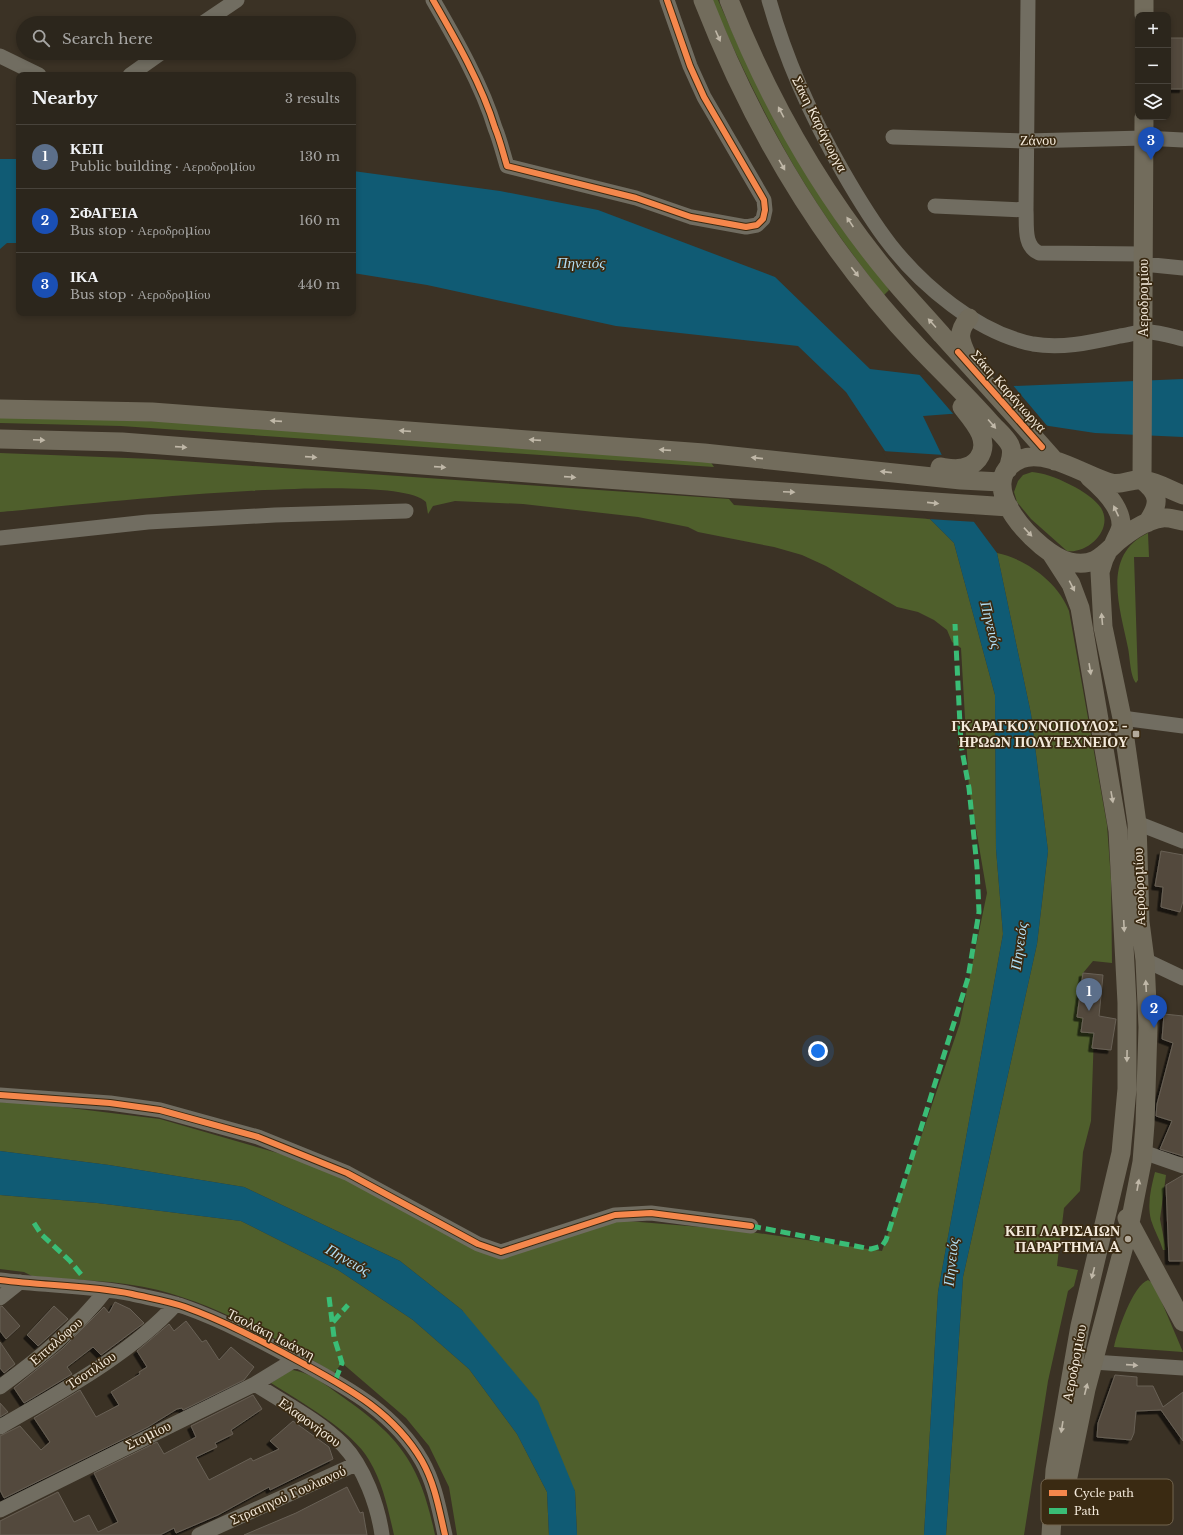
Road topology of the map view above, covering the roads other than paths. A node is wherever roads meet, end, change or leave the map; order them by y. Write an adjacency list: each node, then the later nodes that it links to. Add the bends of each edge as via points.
1 (237, 0): 10 (street)
2 (433, 0): 3 (street, via 455,38 482,96 495,126 506,166 636,198 681,215 746,227 757,225 763,219 764,200 704,97 690,66)
3 (667, 0)
4 (703, 0): 28 (main road, one-way to 28, via 736,77 783,167 841,254 877,301)
5 (729, 0): 27 (main road, Σάκη Καράγιωργα, one-way to 5, via 890,277 859,237 781,112)
6 (769, 0): 24 (street, Σάκη Καράγιωργα, via 799,85 827,143 862,204 911,271)
7 (1028, 0): 19 (street)
8 (1144, 0): 9 (main road)
9 (1144, 12)
10 (214, 16)
11 (0, 56): 13 (street)
12 (151, 60): 14 (street)
13 (32, 72)
14 (134, 72)
15 (1144, 120): 17 (main road, Αεροδρομίου)
16 (893, 137): 19 (street, Ζάνου)
17 (1144, 138): 18 (street, Ζάνου); 19 (street, Ζάνου); 22 (main road, Αεροδρομίου)
18 (1183, 140)
19 (1026, 141): 21 (street)
20 (935, 206): 21 (street)
21 (1026, 210): 22 (street, via 1027,239 1034,251)
22 (1143, 259): 23 (street); 25 (main road, Αεροδρομίου)
23 (1183, 268)
24 (969, 318): 25 (street, Σάκη Καράγιωργα, via 1013,338 1041,345 1074,344); 27 (main road, via 960,336)
25 (1143, 333): 26 (street, Σάκη Καράγιωργα); 35 (main road, Αεροδρομίου)
26 (1183, 339)
27 (962, 352): 31 (main road, Σάκη Καράγιωργα, via 977,373)
28 (945, 376): 32 (main road, via 954,396 976,425 983,442 979,457); 34 (main road, one-way to 34, via 976,405 1010,444 1011,455)
29 (0, 409): 32 (main road, one-way to 29, via 913,475 704,453 152,412)
30 (0, 439): 37 (main road, one-way to 37, via 122,442)
31 (1055, 461): 33 (main road); 34 (main road, via 1026,458 1015,462)
32 (965, 474): 34 (main road)
33 (1085, 474): 35 (main road, via 1117,484); 42 (main road, one-way to 33, via 1120,530 1120,518 1109,498)
34 (1005, 475): 37 (main road, via 1003,492)
35 (1142, 480): 36 (main road); 40 (main road, via 1151,487 1157,498)
36 (1183, 495)
37 (1009, 507): 43 (main road, one-way to 43, via 1018,521)
38 (406, 511): 41 (street, via 148,522)
39 (1183, 521): 40 (main road, via 1163,518)
40 (1148, 523): 42 (main road, via 1128,534)
41 (0, 538)
42 (1110, 550): 43 (main road, via 1097,560 1087,563 1069,562); 44 (main road, Αεροδρομίου, one-way to 42, via 1101,610 1100,572)
43 (1051, 553): 53 (main road, Αεροδρομίου, one-way to 53, via 1071,584 1080,608 1118,831 1128,1048 1125,1124)
44 (1122, 718): 45 (street); 46 (main road, Αεροδρομίου)
45 (1183, 726)
46 (1137, 823): 47 (street); 48 (main road, Αεροδρομίου, via 1140,922)
47 (1183, 841)
48 (1145, 960): 49 (street); 51 (main road, Αεροδρομίου, one-way to 48, via 1148,1027)
49 (1183, 978)
50 (0, 1095): 55 (street, via 110,1103 160,1110 250,1135 347,1173 478,1244 501,1252 615,1215 651,1213)
51 (1143, 1152): 52 (street); 54 (main road, Αεροδρομίου, one-way to 51)
52 (1183, 1166)
53 (1112, 1194): 54 (main road); 69 (main road, Αεροδρομίου, one-way to 69, via 1080,1326)
54 (1130, 1223): 61 (main road); 63 (main road, Αεροδρομίου)
55 (751, 1226)
56 (0, 1280): 57 (street, Τσολάκη Ιωάννη)
57 (20, 1282): 58 (street, Τσολάκη Ιωάννη); 59 (street)
58 (106, 1290): 60 (street, Τσολάκη Ιωάννη); 66 (street, Επταλόφου, via 84,1317)
59 (0, 1298)
60 (176, 1304): 62 (street, Τσολάκη Ιωάννη, via 248,1334); 67 (street, Τσοτιλίου, via 162,1320 118,1353)
61 (1183, 1322)
62 (296, 1359): 65 (street, Στομίου); 76 (street, Τσολάκη Ιωάννη, via 370,1403 408,1440 430,1476)
63 (1093, 1362): 64 (street, one-way to 64); 70 (main road, Αεροδρομίου, one-way to 63)
64 (1183, 1368)
65 (255, 1384): 68 (street, Ελαφονήσου, via 332,1436 343,1445); 71 (street, Στομίου)
66 (0, 1387)
67 (0, 1427)
68 (356, 1464): 74 (street, Στρατηγού Γουλιανού); 75 (street, Ελαφονήσου, via 370,1492)
69 (1054, 1479)
70 (1068, 1479)
71 (0, 1510)
72 (1052, 1525): 77 (main road, Αεροδρομίου, one-way to 77)
73 (1055, 1525): 77 (main road, Αεροδρομίου, one-way to 73)
74 (199, 1535)
75 (382, 1535)
76 (445, 1535)
77 (1051, 1535)

